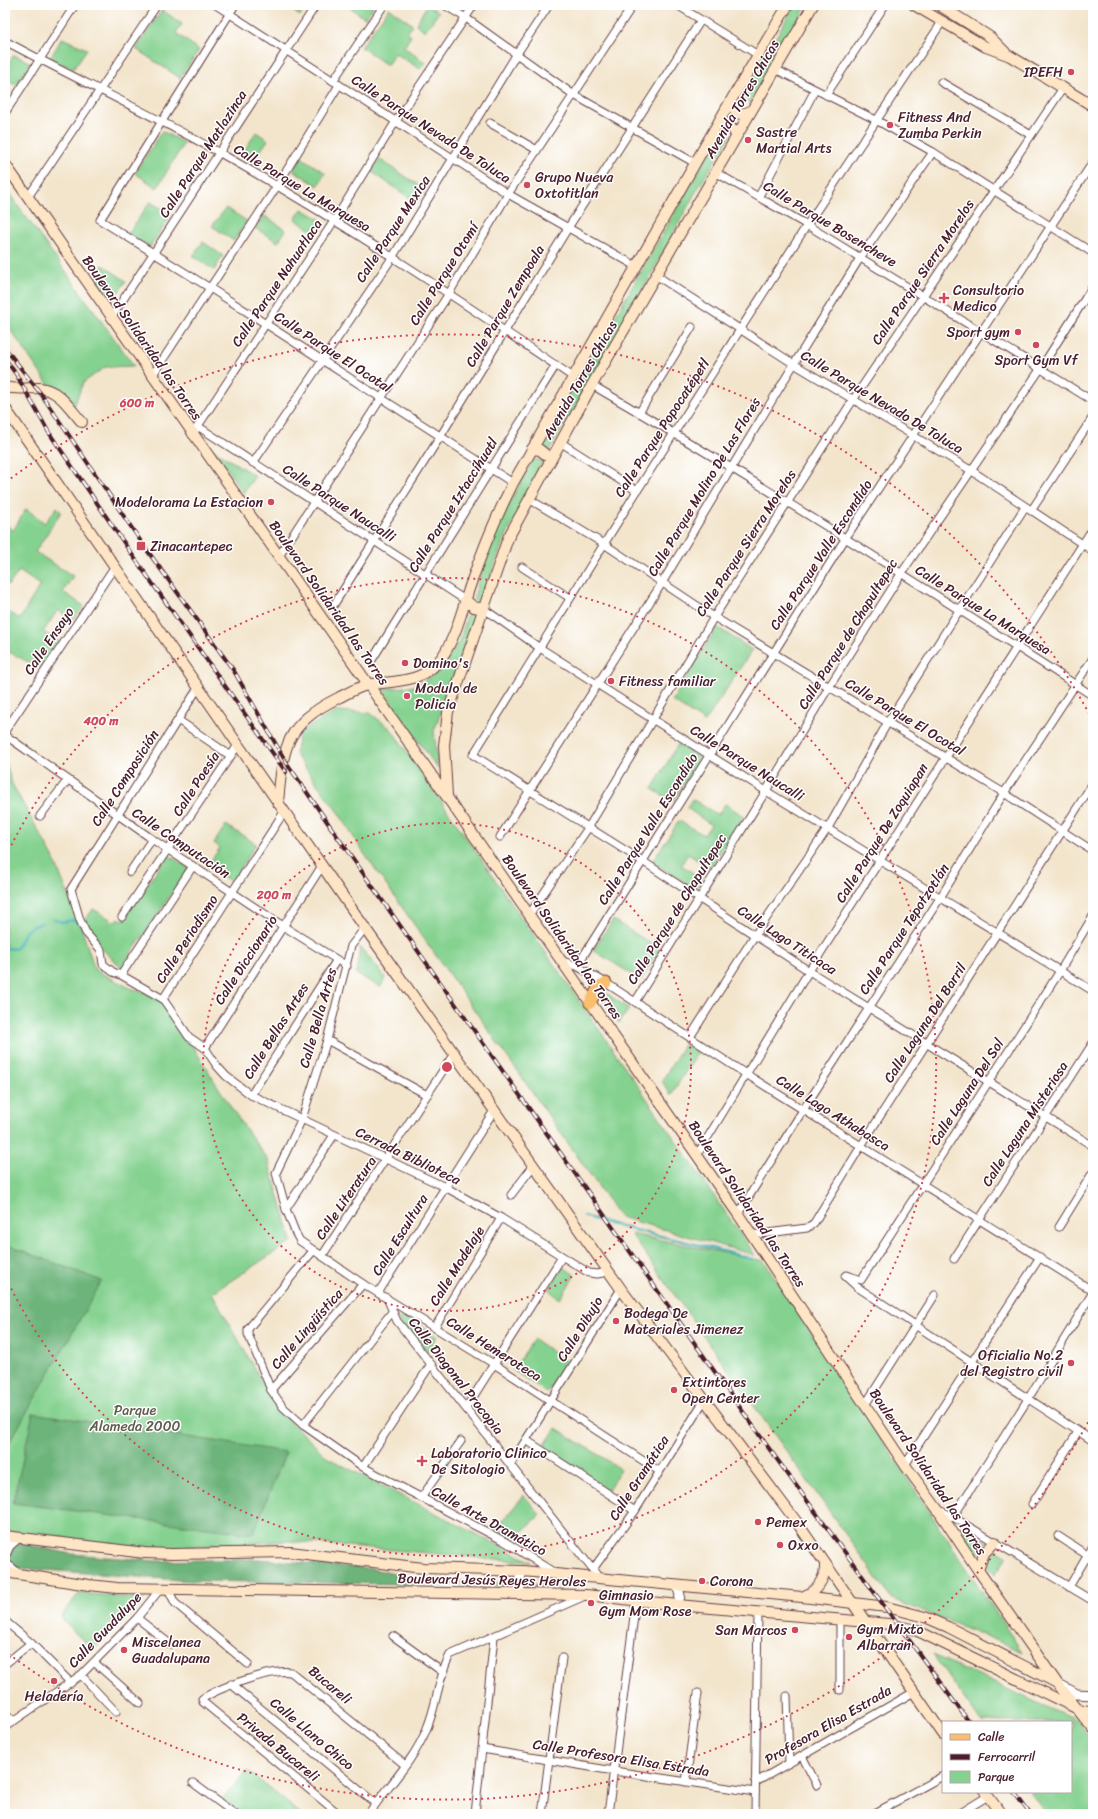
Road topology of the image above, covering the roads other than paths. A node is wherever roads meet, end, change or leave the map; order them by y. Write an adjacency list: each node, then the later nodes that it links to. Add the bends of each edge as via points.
1 (75, 5): 26 (street)
2 (157, 5): 32 (street)
3 (216, 5): 17 (street, Calle Parque Nevado De Toluca)
4 (235, 5): 17 (street)
5 (316, 5): 22 (street, Calle Parque Matlazinca)
6 (384, 5): 28 (street)
7 (444, 5): 18 (street)
8 (474, 5): 18 (street, Calle Parque Nahuatlaca)
9 (549, 5): 23 (street, Calle Parque Mexica)
10 (633, 5): 34 (street, Calle Parque Otomí)
11 (677, 5): 19 (street)
12 (788, 5): 24 (main road, Avenida Torres Chicas)
13 (813, 5): 27 (main road, Avenida Torres Chicas)
14 (885, 5): 35 (street)
15 (914, 5): 20 (main road)
16 (939, 5): 25 (main road, via 990,38)
17 (229, 13): 22 (street, Calle Parque Nevado De Toluca); 42 (street)
18 (466, 18): 23 (street); 41 (street, Calle Parque Nahuatlaca)
19 (701, 20): 24 (street); 45 (street, Calle Parque Zempoala)
20 (942, 22): 25 (main road, via 986,47); 40 (street, Calle Parque Popocatépetl)
21 (5, 41): 26 (street, Calle Parque La Marquesa)
22 (287, 51): 28 (street, Calle Parque Nevado De Toluca); 49 (street, Calle Parque Matlazinca)
23 (516, 55): 34 (street); 51 (street, Calle Parque Mexica)
24 (758, 55): 36 (main road, Avenida Torres Chicas)
25 (1010, 56): 31 (main road)
26 (40, 60): 32 (street, Calle Parque La Marquesa); 39 (street)
27 (775, 69): 33 (street); 38 (main road, Avenida Torres Chicas)
28 (333, 81): 30 (street, Calle Parque Nevado De Toluca)
29 (941, 82): 47 (street)
30 (339, 85): 41 (street, Calle Parque Nevado De Toluca); 56 (street)
31 (1063, 88): 37 (main road); 47 (street, Calle Parque Sierra Morelos)
32 (101, 90): 42 (street, Calle Parque La Marquesa); 60 (street)
33 (815, 90): 35 (street); 59 (street)
34 (574, 95): 45 (street); 48 (street, Calle Parque Otomí)
35 (826, 95): 40 (street)
36 (730, 102): 38 (main road, via 740,114); 44 (main road, Avenida Torres Chicas)
37 (1093, 106)
38 (749, 112): 46 (main road, Avenida Torres Chicas)
39 (5, 113)
40 (876, 120): 50 (street); 62 (street, Calle Parque Popocatépetl)
41 (396, 121): 51 (street, Calle Parque Nevado De Toluca); 61 (street, Calle Parque Nahuatlaca)
42 (162, 122): 49 (street, Calle Parque La Marquesa); 65 (street, Calle Parque El Ocotal, via 100,217 100,220)
43 (490, 123): 48 (street)
44 (718, 125): 46 (main road, via 728,125); 54 (main road, Avenida Torres Chicas)
45 (632, 129): 54 (street); 64 (street, Calle Parque Zempoala)
46 (736, 135): 55 (main road, Avenida Torres Chicas)
47 (1030, 135): 57 (street, Calle Parque Sierra Morelos)
48 (536, 150): 58 (street, Calle Parque Otomí)
49 (219, 152): 56 (street, Calle Parque La Marquesa); 65 (street, Calle Parque Matlazinca)
50 (933, 152): 57 (street); 68 (street, Calle Parque Molino De Las Flores)
51 (453, 159): 58 (street, Calle Parque Nevado De Toluca); 67 (street, Calle Parque Mexica)
52 (1093, 162): 63 (street, Calle Parque Valle Escondido)
53 (5, 164): 60 (main road, Boulevard Solidaridad las Torres)
54 (695, 164): 69 (main road, Avenida Torres Chicas)
55 (715, 172): 59 (street, Calle Parque Bosencheve); 70 (main road, Avenida Torres Chicas)
56 (277, 186): 61 (street, Calle Parque La Marquesa); 72 (street)
57 (993, 191): 63 (street); 74 (street, Calle Parque Sierra Morelos)
58 (508, 194): 64 (street, Calle Parque Nevado De Toluca); 73 (street, Calle Parque Otomí)
59 (759, 196): 62 (street, Calle Parque Bosencheve)
60 (28, 197): 75 (main road, Boulevard Solidaridad las Torres)
61 (334, 221): 67 (street, Calle Parque La Marquesa); 76 (street, Calle Parque Nahuatlaca)
62 (807, 225): 68 (street, Calle Parque Bosencheve); 78 (street, Calle Parque Popocatépetl)
63 (1050, 226): 66 (street); 79 (street, Calle Parque Valle Escondido)
64 (568, 228): 69 (street, Calle Parque Nevado De Toluca); 80 (street, Calle Parque Zempoala)
65 (154, 253): 72 (street, Calle Parque El Ocotal); 75 (street, Calle Parque Matlazinca)
66 (1093, 253)
67 (392, 258): 73 (street, Calle Parque La Marquesa); 81 (street, Calle Parque Mexica)
68 (860, 258): 74 (street, Calle Parque Bosencheve); 82 (street, Calle Parque Molino De Las Flores)
69 (636, 266): 86 (main road, Avenida Torres Chicas)
70 (656, 276): 78 (street, Calle Parque Nevado De Toluca); 87 (main road, Avenida Torres Chicas)
71 (1093, 286): 84 (street, Calle Parque de Chapultepec)
72 (210, 288): 76 (street, Calle Parque El Ocotal); 85 (street)
73 (448, 295): 80 (street, Calle Parque La Marquesa); 89 (street, Calle Parque Otomí)
74 (922, 296): 79 (street, Calle Parque Bosencheve); 90 (street, Calle Parque Sierra Morelos)
75 (111, 318): 85 (main road, Boulevard Solidaridad las Torres)
76 (265, 324): 81 (street, Calle Parque El Ocotal); 96 (street, Calle Parque Nahuatlaca)
77 (692, 327): 93 (street)
78 (740, 330): 82 (street, Calle Parque Nevado De Toluca); 97 (street, Calle Parque Popocatépetl)
79 (981, 331): 84 (street, Calle Parque Bosencheve); 99 (street, Calle Parque Valle Escondido)
80 (505, 332): 83 (street, Calle Parque La Marquesa); 98 (street, Calle Parque Zempoala)
81 (322, 360): 89 (street, Calle Parque El Ocotal); 103 (street, Calle Parque Mexica)
82 (794, 364): 90 (street, Calle Parque Nevado De Toluca); 104 (street, Calle Parque Molino De Las Flores)
83 (556, 365): 86 (street, Calle Parque La Marquesa); 105 (street, Calle Parque Iztaccíhuatl)
84 (1041, 368): 91 (street, Calle Parque Bosencheve); 106 (street, Calle Parque de Chapultepec)
85 (152, 376): 96 (main road, Boulevard Solidaridad las Torres)
86 (573, 377): 101 (main road, Avenida Torres Chicas)
87 (592, 386): 93 (street, Calle Parque La Marquesa); 100 (main road, Avenida Torres Chicas)
88 (5, 387): 95 (main road, via 50,390 60,396)
89 (380, 398): 98 (street, Calle Parque El Ocotal); 110 (street, Calle Parque Otomí)
90 (853, 400): 99 (street, Calle Parque Nevado De Toluca); 111 (street, Calle Parque Sierra Morelos)
91 (1093, 401)
92 (5, 408): 120 (main road)
93 (639, 413): 97 (street, Calle Parque La Marquesa)
94 (1093, 416): 112 (street)
95 (82, 422)
96 (196, 431): 103 (street, Calle Parque Naucalli); 119 (main road, Boulevard Solidaridad las Torres)
97 (674, 434): 104 (street, Calle Parque La Marquesa); 108 (street, Calle Parque Popocatépetl)
98 (440, 437): 105 (street, Calle Parque El Ocotal); 115 (street, Calle Parque Zempoala)
99 (914, 437): 106 (street, Calle Parque Nevado De Toluca); 114 (street, Calle Parque Valle Escondido)
100 (560, 442): 102 (main road, Avenida Torres Chicas); 108 (street)
101 (532, 449): 102 (main road, via 540,450); 107 (main road, Avenida Torres Chicas)
102 (551, 459): 109 (main road, Avenida Torres Chicas)
103 (253, 463): 110 (street, Calle Parque Naucalli)
104 (731, 468): 111 (street, Calle Parque La Marquesa); 124 (street, Calle Parque Molino De Las Flores)
105 (491, 470): 107 (street, Calle Parque El Ocotal); 122 (street, Calle Parque Iztaccíhuatl)
106 (972, 471): 112 (street, Calle Parque Nevado De Toluca); 123 (street, Calle Parque de Chapultepec)
107 (513, 483): 126 (main road, Avenida Torres Chicas, via 488,535)
108 (637, 492): 116 (street, Calle Parque Popocatépetl)
109 (529, 499): 116 (street, Calle Parque El Ocotal); 128 (main road, Avenida Torres Chicas, via 508,538)
110 (313, 503): 115 (street, Calle Parque Naucalli); 119 (street, Calle Parque Otomí)
111 (787, 504): 114 (street, Calle Parque La Marquesa); 130 (street, Calle Parque Sierra Morelos)
112 (1028, 509): 117 (street, Calle Parque Nevado De Toluca); 129 (street)
113 (1093, 528): 117 (street, Calle Parque De Zoquiapan)
114 (845, 539): 123 (street, Calle Parque La Marquesa); 133 (street, Calle Parque Valle Escondido)
115 (374, 542): 122 (street, Calle Parque Naucalli); 127 (street, Calle Parque Zempoala)
116 (604, 544): 124 (street, Calle Parque El Ocotal); 125 (street, Calle Parque Popocatépetl)
117 (1082, 544): 118 (street, Calle Parque Nevado De Toluca); 131 (street, Calle Parque De Zoquiapan)
118 (1093, 551)
119 (279, 556): 136 (main road, Boulevard Solidaridad las Torres)
120 (115, 566): 140 (main road); 145 (street, Calle Ensayo)
121 (522, 567): 125 (street)
122 (425, 574): 126 (street, Calle Parque Naucalli); 135 (street, Calle Parque Iztaccíhuatl)
123 (901, 574): 129 (street, Calle Parque La Marquesa); 139 (street, Calle Parque de Chapultepec)
124 (662, 583): 130 (street, Calle Parque El Ocotal); 137 (street, Calle Parque Molino De Las Flores)
125 (570, 598): 132 (street, Calle Parque Popocatépetl)
126 (465, 600): 128 (main road, via 474,607); 136 (main road, Avenida Torres Chicas, via 449,645 432,668 407,681)
127 (333, 606)
128 (484, 609): 132 (street, Calle Parque Naucalli); 157 (main road, Avenida Torres Chicas, via 446,717 444,745)
129 (960, 610): 131 (street, Calle Parque La Marquesa); 144 (street)
130 (714, 617): 133 (street, Calle Parque El Ocotal); 143 (street, Calle Parque Sierra Morelos)
131 (1017, 646): 138 (street, Calle Parque La Marquesa); 151 (street, Calle Parque De Zoquiapan)
132 (540, 648): 137 (street, Calle Parque Naucalli); 148 (street, Calle Parque Popocatépetl)
133 (774, 654): 139 (street, Calle Parque El Ocotal); 150 (street, Calle Parque Valle Escondido)
134 (1093, 658): 138 (street, Calle Parque Tepotzotlán)
135 (372, 660)
136 (370, 684): 157 (main road, Boulevard Solidaridad las Torres); 158 (main road, Avenida Torres Chicas, via 329,702 309,716 292,735 282,758)
137 (596, 684): 143 (street, Calle Parque Naucalli); 154 (street, Calle Parque Molino De Las Flores)
138 (1076, 685): 141 (street, Calle Parque La Marquesa); 156 (street, Calle Parque Tepotzotlán)
139 (829, 687): 144 (street, Calle Parque El Ocotal); 155 (street, Calle Parque de Chapultepec)
140 (198, 688): 142 (street, Calle Composición); 147 (main road)
141 (1093, 696)
142 (178, 720): 149 (street); 159 (street, Calle Composición)
143 (653, 720): 150 (street, Calle Parque Naucalli); 161 (street, Calle Parque Sierra Morelos)
144 (888, 722): 151 (street, Calle Parque El Ocotal); 162 (street)
145 (5, 731)
146 (5, 735): 152 (street, Calle Computación)
147 (238, 745): 149 (street, Calle Poesía); 158 (main road)
148 (474, 752): 154 (street, Calle Lago Titicaca, via 474,757)
149 (231, 756): 166 (street, Calle Poesía)
150 (710, 756): 155 (street, Calle Parque Naucalli); 169 (street, Calle Parque Valle Escondido)
151 (945, 757): 156 (street, Calle Parque El Ocotal); 168 (street, Calle Parque De Zoquiapan)
152 (67, 780): 159 (street, Calle Computación); 160 (street)
153 (1093, 783): 163 (street, Calle Laguna Del Barril)
154 (529, 790): 161 (street, Calle Lago Titicaca); 164 (street, Calle Parque Molino De Las Flores)
155 (766, 791): 162 (street, Calle Parque Naucalli); 174 (street, Calle Parque de Chapultepec)
156 (1004, 793): 163 (street, Calle Parque El Ocotal); 175 (street, Calle Parque Tepotzotlán)
157 (447, 795): 176 (main road, Boulevard Solidaridad las Torres)
158 (281, 807): 171 (main road); 173 (street, Calle Periodismo)
159 (117, 814): 165 (street, Calle Computación); 189 (street, Calle Composición, via 70,892 86,933 101,950 104,964 113,972)
160 (40, 816)
161 (588, 828): 169 (street, Calle Lago Titicaca); 176 (street, Calle Parque Sierra Morelos)
162 (828, 828): 168 (street, Calle Parque Naucalli); 182 (street)
163 (1062, 832): 167 (street, Calle Parque El Ocotal); 181 (street, Calle Laguna Del Barril)
164 (500, 838)
165 (152, 839): 166 (street, Calle Computación); 172 (street)
166 (169, 849): 170 (street, Calle Computación); 178 (street, Calle Poesía)
167 (1093, 851)
168 (880, 861): 175 (street, Calle Parque Naucalli); 187 (street, Calle Parque De Zoquiapan)
169 (644, 862): 174 (street, Calle Lago Titicaca); 186 (street, Calle Parque Valle Escondido)
170 (193, 866): 173 (street, Calle Computación); 189 (street)
171 (322, 866): 179 (street, Calle Diccionario); 180 (main road)
172 (130, 872)
173 (233, 893): 179 (street, Calle Computación); 192 (street, Calle Periodismo)
174 (699, 898): 182 (street, Calle Lago Titicaca); 193 (street, Calle Parque de Chapultepec)
175 (940, 898): 181 (street, Calle Parque Naucalli); 195 (street, Calle Parque Tepotzotlán)
176 (529, 915): 183 (main road, Boulevard Solidaridad las Torres)
177 (1093, 916): 188 (street, Calle Laguna Del Sol)
178 (122, 917)
179 (283, 926): 184 (street, Calle Computación); 200 (street, Calle Diccionario)
180 (365, 928): 185 (street, Calle Bella Artes, via 351,946); 201 (main road)
181 (998, 934): 188 (street, Calle Parque Naucalli); 198 (street, Calle Laguna Del Barril)
182 (755, 935): 187 (street, Calle Lago Titicaca); 196 (street)
183 (560, 960): 186 (street, Calle Lago Athabasca); 194 (main road, Boulevard Solidaridad las Torres)
184 (336, 961): 185 (street, Calle Computación); 205 (street, Calle Bellas Artes)
185 (346, 966): 197 (street, Calle Bella Artes)
186 (577, 966): 190 (street, Calle Lago Athabasca)
187 (809, 971): 195 (street, Calle Lago Titicaca); 202 (street, Calle Parque De Zoquiapan)
188 (1060, 971): 191 (street, Calle Parque Naucalli); 203 (street, Calle Laguna Del Sol)
189 (121, 974): 192 (street)
190 (606, 983): 193 (street, Calle Lago Athabasca); 194 (main road, via 599,986)
191 (1093, 991)
192 (163, 999): 200 (street, Cerrada Biblioteca, via 189,1036)
193 (635, 1002): 196 (street, Calle Lago Athabasca)
194 (590, 1003): 213 (main road, Boulevard Solidaridad las Torres)
195 (869, 1007): 198 (street, Calle Lago Titicaca); 207 (street, Calle Parque Tepotzotlán)
196 (690, 1038): 202 (street, Calle Lago Athabasca)
197 (327, 1040): 204 (street); 209 (street, Calle Bella Artes)
198 (928, 1043): 203 (street, Calle Lago Titicaca); 211 (street, Calle Laguna Del Barril)
199 (1093, 1043): 208 (street, Calle Laguna Misteriosa)
200 (205, 1048): 205 (street, Cerrada Biblioteca, via 226,1076)
201 (455, 1052): 204 (street, Calle Literatura); 206 (main road)
202 (746, 1074): 207 (street, Calle Lago Athabasca); 213 (street, Calle Parque De Zoquiapan)
203 (989, 1081): 208 (street, Calle Lago Titicaca); 217 (street, Calle Laguna Del Sol)
204 (427, 1094): 214 (street, Calle Literatura)
205 (252, 1095): 209 (street, Cerrada Biblioteca)
206 (495, 1110): 215 (main road); 218 (street, Calle Escultura)
207 (803, 1110): 211 (street, Calle Lago Athabasca); 221 (street, Calle Parque Tepotzotlán)
208 (1046, 1116): 212 (street, Calle Lago Titicaca); 223 (street, Calle Laguna Misteriosa)
209 (302, 1119): 210 (street, Cerrada Biblioteca); 220 (street, Calle Bella Artes, via 276,1173)
210 (334, 1135): 214 (street, Cerrada Biblioteca); 220 (street)
211 (861, 1146): 217 (street, Calle Lago Athabasca); 225 (street, Calle Laguna Del Barril, via 812,1225 783,1232)
212 (1093, 1146)
213 (697, 1155): 221 (main road, Boulevard Solidaridad las Torres)
214 (387, 1159): 218 (street, Cerrada Biblioteca); 227 (street, Calle Literatura)
215 (534, 1165): 219 (street); 231 (main road)
216 (1093, 1172): 224 (street)
217 (923, 1184): 223 (street, Calle Lago Athabasca); 239 (street, Calle Laguna Del Sol, via 861,1280 845,1276 857,1287)
218 (445, 1188): 222 (street, Cerrada Biblioteca); 235 (street, Calle Escultura)
219 (511, 1195)
220 (286, 1209): 226 (street, Calle Hemeroteca, via 298,1238)
221 (738, 1214): 225 (main road, Boulevard Solidaridad las Torres)
222 (501, 1218): 228 (street, Cerrada Biblioteca); 241 (street, Calle Modelaje)
223 (979, 1219): 229 (street, Calle Lago Athabasca); 230 (street, Calle Laguna Misteriosa)
224 (1059, 1227)
225 (752, 1235): 249 (main road, Boulevard Solidaridad las Torres)
226 (313, 1251): 227 (street, Calle Hemeroteca); 240 (street, Calle Literatura)
227 (322, 1256): 232 (street, Calle Hemeroteca)
228 (562, 1257): 231 (street, Cerrada Biblioteca, via 589,1273); 244 (street)
229 (1040, 1257): 234 (street, Calle Lago Athabasca); 242 (street)
230 (954, 1259)
231 (609, 1272): 233 (main road)
232 (363, 1284): 235 (street, Calle Hemeroteca); 245 (street, Calle Lingüística)
233 (621, 1289): 246 (main road); 248 (street, Calle Dibujo)
234 (1093, 1291): 247 (street)
235 (378, 1293): 237 (street, Calle Hemeroteca)
236 (935, 1296): 239 (street)
237 (387, 1298): 238 (street, Calle Diagonal Procopia); 241 (street, Calle Hemeroteca)
238 (392, 1312): 243 (street, Calle Diagonal Procopia); 251 (street)
239 (917, 1326): 242 (street); 249 (street)
240 (249, 1327): 245 (street, Calle Arte Dramático, via 248,1334)
241 (435, 1327): 244 (street, Calle Hemeroteca)
242 (973, 1362): 247 (street); 257 (street)
243 (431, 1364): 250 (street, Calle Diagonal Procopia); 258 (street)
244 (494, 1364): 248 (street, Calle Hemeroteca); 250 (street)
245 (271, 1390): 251 (street, Calle Arte Dramático, via 283,1407)
246 (705, 1398): 259 (street, Calle Gramática); 273 (main road, via 769,1483)
247 (1028, 1399): 252 (street); 264 (street)
248 (550, 1401): 253 (street, Calle Dibujo); 259 (street, Calle Hemeroteca)
249 (865, 1405): 257 (main road, Boulevard Solidaridad las Torres)
250 (466, 1408): 256 (street, Calle Diagonal Procopia)
251 (303, 1425): 258 (street, Calle Arte Dramático)
252 (1078, 1432): 255 (street); 261 (street)
253 (526, 1440): 256 (street, Calle Dibujo); 263 (street)
254 (461, 1441): 260 (street)
255 (1093, 1441)
256 (510, 1465): 274 (street, Calle Diagonal Procopia)
257 (905, 1466): 262 (main road, Boulevard Solidaridad las Torres)
258 (363, 1467): 260 (street, Calle Arte Dramático)
259 (659, 1471): 263 (street, Calle Gramática)
260 (421, 1498): 279 (street, Calle Arte Dramático, via 504,1541)
261 (1032, 1504)
262 (938, 1510): 264 (street); 275 (main road, Boulevard Solidaridad las Torres)
263 (635, 1511): 274 (street, Calle Gramática)
264 (953, 1517): 268 (street)
265 (5, 1536): 267 (main road, Boulevard Jesús Reyes Heroles)
266 (1058, 1536): 271 (street)
267 (18, 1538): 270 (street, via 9,1546); 277 (main road, Boulevard Jesús Reyes Heroles, via 145,1553 290,1552 423,1568)
268 (995, 1542): 275 (main road, via 984,1553); 283 (street)
269 (1093, 1546): 271 (street)
270 (5, 1555)
271 (1087, 1555): 283 (street)
272 (5, 1561): 278 (street)
273 (825, 1564): 287 (main road, via 821,1582 812,1592); 290 (main road)
274 (593, 1569): 281 (street, Calle Diagonal Procopia)
275 (978, 1570): 308 (main road, Boulevard Solidaridad las Torres)
276 (5, 1572): 278 (main road, Boulevard Jesús Reyes Heroles)
277 (523, 1572): 279 (main road, Boulevard Jesús Reyes Heroles); 285 (street, via 518,1582)
278 (17, 1573): 280 (street); 284 (main road, Boulevard Jesús Reyes Heroles, via 88,1585)
279 (557, 1574): 281 (main road, Boulevard Jesús Reyes Heroles)
280 (5, 1578)
281 (600, 1579): 282 (main road, Boulevard Jesús Reyes Heroles)
282 (677, 1586): 287 (main road, Boulevard Jesús Reyes Heroles); 291 (street, via 680,1595)
283 (1069, 1587): 289 (street)
284 (164, 1589): 285 (main road, Boulevard Jesús Reyes Heroles); 293 (street, Calle Guadalupe); 304 (street, via 175,1603)
285 (521, 1593): 286 (main road, Boulevard Jesús Reyes Heroles)
286 (586, 1595): 288 (main road, Boulevard Jesús Reyes Heroles); 298 (street)
287 (802, 1597): 290 (main road, Boulevard Jesús Reyes Heroles)
288 (636, 1601): 291 (main road, Boulevard Jesús Reyes Heroles); 330 (street)
289 (1093, 1601)
290 (853, 1602): 296 (main road); 308 (main road, Boulevard Jesús Reyes Heroles, via 887,1607 925,1617 978,1641)
291 (678, 1606): 292 (main road, Boulevard Jesús Reyes Heroles)
292 (758, 1613): 294 (main road, Boulevard Jesús Reyes Heroles); 333 (street)
293 (137, 1618): 300 (street); 302 (street, Calle Guadalupe)
294 (840, 1618): 296 (main road, Boulevard Jesús Reyes Heroles); 310 (street)
295 (5, 1622): 299 (street)
296 (866, 1622): 311 (main road); 317 (main road, Boulevard Jesús Reyes Heroles, via 912,1629)
297 (394, 1636): 305 (street)
298 (494, 1637): 305 (street, via 451,1654); 325 (street)
299 (31, 1643): 303 (street); 307 (street)
300 (170, 1644)
301 (562, 1658): 327 (street)
302 (96, 1663): 306 (street, Calle Guadalupe); 316 (street)
303 (5, 1664)
304 (248, 1664)
305 (444, 1673): 329 (street, via 427,1730)
306 (81, 1675): 307 (street, Calle Guadalupe); 318 (street)
307 (71, 1683): 321 (street, Calle Guadalupe)
308 (1057, 1683): 313 (street, via 1077,1694); 317 (main road, Boulevard Solidaridad las Torres)
309 (231, 1684): 315 (street, Bucareli); 329 (street, Bucareli, via 282,1671 293,1673); 338 (street, Calle Llano Chico)
310 (840, 1690)
311 (914, 1692): 324 (main road); 326 (street, Profesora Elisa Estrada)
312 (698, 1693): 332 (street)
313 (1093, 1695)
314 (787, 1696): 328 (street)
315 (202, 1699): 340 (street, Privada Bucareli, via 220,1717)
316 (140, 1703)
317 (1078, 1709): 319 (main road); 323 (main road, Boulevard Solidaridad las Torres)
318 (116, 1712)
319 (1093, 1712)
320 (5, 1713): 321 (street)
321 (14, 1721): 322 (street, Calle Guadalupe)
322 (5, 1727)
323 (1093, 1729)
324 (942, 1733)
325 (482, 1749): 327 (street, Calle Profesora Elisa Estrada); 342 (street)
326 (802, 1756): 328 (street, Profesora Elisa Estrada); 335 (street)
327 (549, 1760): 330 (street, Calle Profesora Elisa Estrada); 343 (street)
328 (789, 1763): 333 (street, Profesora Elisa Estrada)
329 (405, 1765): 338 (street)
330 (614, 1771): 332 (street, Calle Profesora Elisa Estrada); 344 (street)
331 (942, 1777): 346 (street)
332 (686, 1782): 336 (street, Calle Profesora Elisa Estrada)
333 (756, 1782): 336 (street)
334 (193, 1783): 339 (street)
335 (817, 1785)
336 (755, 1792): 345 (street)
337 (987, 1794): 347 (street); 348 (main road)
338 (376, 1804): 341 (street)
339 (235, 1814)
340 (339, 1814)
341 (368, 1814)
342 (475, 1814)
343 (542, 1814)
344 (608, 1814)
345 (755, 1814)
346 (873, 1814)
347 (959, 1814)
348 (1001, 1814)

